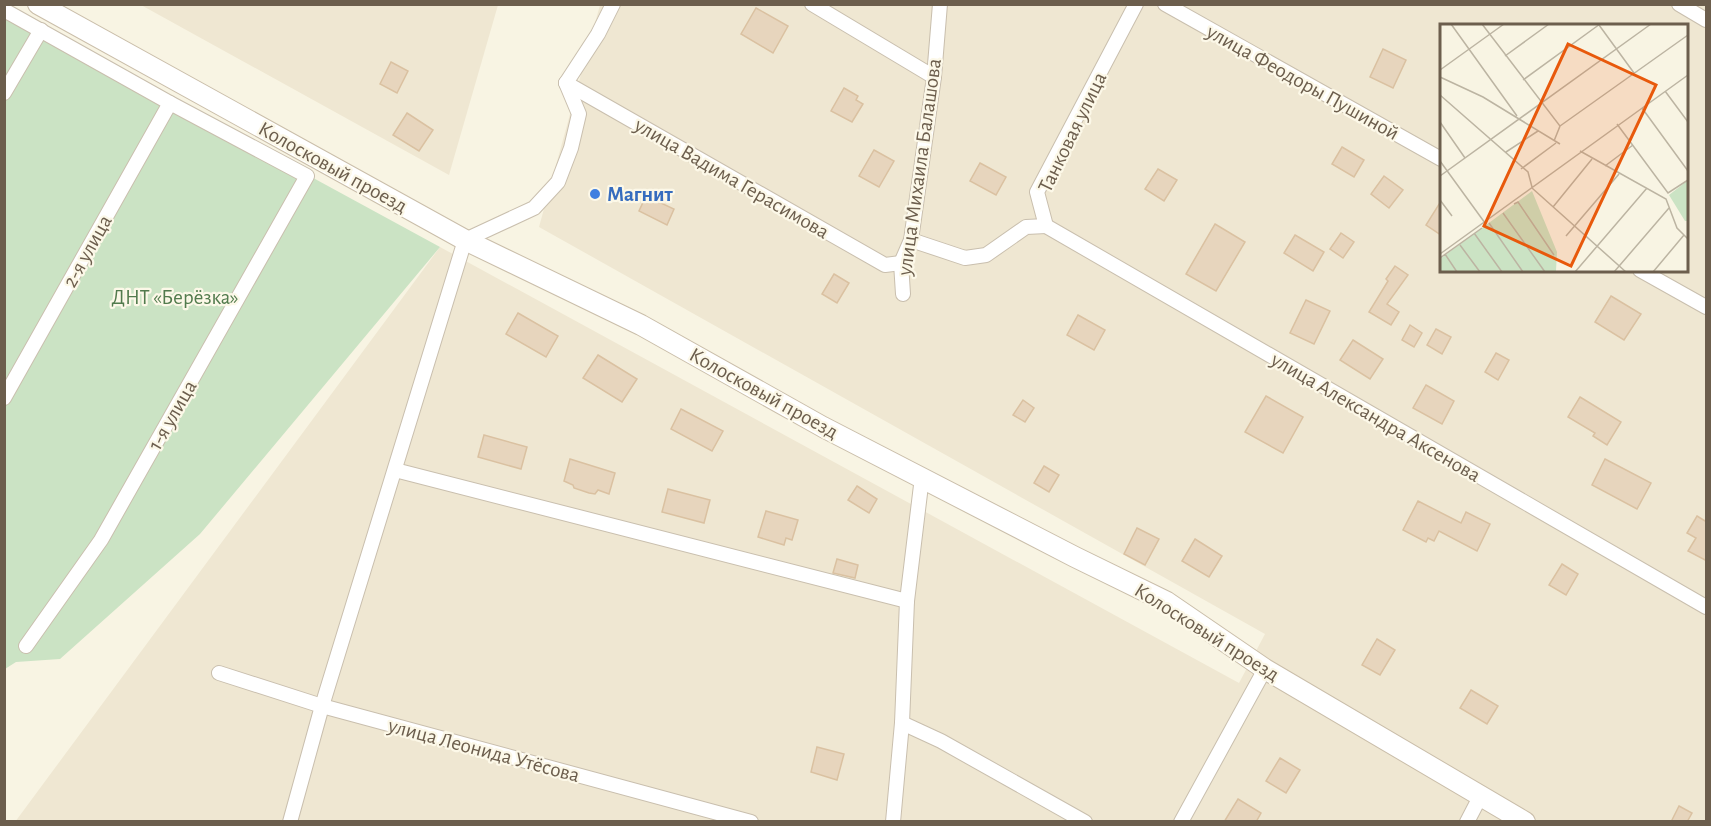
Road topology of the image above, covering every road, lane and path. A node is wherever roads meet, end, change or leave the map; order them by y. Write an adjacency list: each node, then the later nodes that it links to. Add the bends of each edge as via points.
1 (38, 4): 17 (street, Колосковый проезд)
2 (613, 4): 12 (street)
3 (812, 4): 11 (street)
4 (940, 4): 11 (street, улица Михаила Балашова)
5 (1136, 4): 16 (street, Танковая улица, via 1038,192)
6 (1165, 4): 15 (street, улица Феодоры Пушиной)
7 (1679, 4): 9 (street)
8 (4, 10): 10 (street)
9 (1707, 20)
10 (41, 30): 13 (street); 14 (street)
11 (934, 77): 18 (street, улица Михаила Балашова)
12 (566, 83): 17 (street, via 579,114 558,182 534,208); 19 (street, улица Вадима Герасимова, via 885,265)
13 (4, 93)
14 (170, 103): 23 (street, 2-я улица); 28 (street, 1-я улица, via 307,176 101,540)
15 (1440, 158)
16 (1047, 226): 18 (street, Танковая улица, via 1026,227 986,255 965,258); 27 (street, улица Александра Аксенова)
17 (465, 240): 24 (street); 25 (street, Колосковый проезд, via 641,325 823,427)
18 (910, 240): 19 (street, улица Михаила Балашова)
19 (901, 263): 21 (street, улица Михаила Балашова)
20 (1644, 272): 22 (street)
21 (903, 294)
22 (1707, 307)
23 (4, 398)
24 (395, 470): 26 (street); 31 (street)
25 (922, 477): 26 (street); 29 (street, Колосковый проезд, via 1167,602)
26 (907, 601): 32 (street)
27 (1707, 608)
28 (26, 646)
29 (1265, 669): 33 (street, Колосковый проезд); 38 (street)
30 (219, 673): 31 (street, улица Леонида Утёсова)
31 (322, 706): 34 (street); 35 (street, улица Леонида Утёсова)
32 (902, 723): 36 (street); 37 (street)
33 (1480, 797): 39 (street); 40 (street, Колосковый проезд)
34 (290, 822)
35 (751, 822)
36 (893, 822)
37 (1085, 822)
38 (1181, 822)
39 (1467, 822)
40 (1525, 822)

